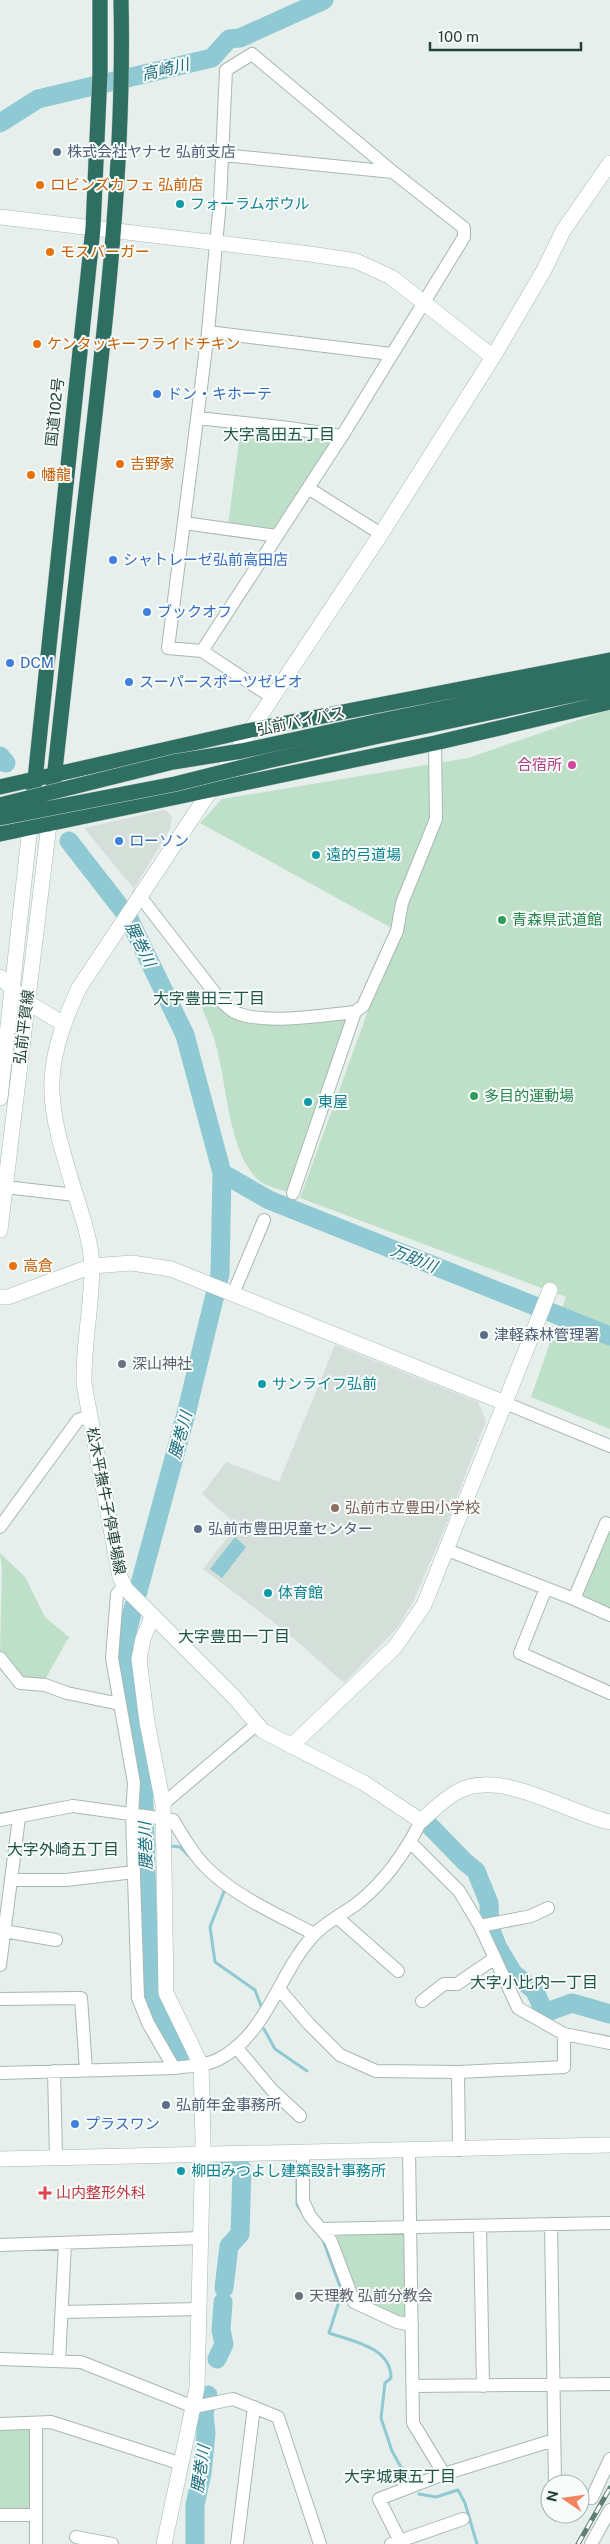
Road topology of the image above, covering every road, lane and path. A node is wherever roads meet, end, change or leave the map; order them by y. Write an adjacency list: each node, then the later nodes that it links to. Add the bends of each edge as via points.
1 (100, 0): 7 (highway, 国道102号)
2 (121, 0): 8 (highway, via 122,93)
3 (223, 155): 5 (street); 5 (street, via 226,70 252,54); 9 (street)
4 (610, 163): 13 (street, 松木平撫牛子停車場線, via 563,231 544,270)
5 (393, 172): 10 (street, via 464,228 464,237)
6 (0, 217): 7 (street)
7 (93, 228): 8 (street); 30 (highway, 国道102号)
8 (114, 232): 9 (street); 29 (highway)
9 (216, 243): 10 (street, via 356,261 391,277); 11 (street)
10 (423, 302): 12 (street); 13 (street)
11 (208, 332): 12 (street); 14 (street)
12 (391, 354): 15 (street)
13 (492, 357): 18 (street, 松木平撫牛子停車場線)
14 (198, 418): 15 (street); 17 (street)
15 (342, 436): 16 (street)
16 (308, 488): 18 (street); 19 (street)
17 (184, 523): 19 (street); 20 (street, via 168,648)
18 (381, 534): 24 (street, 松木平撫牛子停車場線)
19 (277, 536): 20 (street)
20 (202, 651): 24 (street)
21 (610, 660): 27 (highway)
22 (610, 674): 26 (highway, 弘前バイパス)
23 (610, 687): 26 (highway, 弘前バイパス)
24 (273, 698): 27 (street, 松木平撫牛子停車場線)
25 (610, 702): 28 (highway)
26 (377, 729): 33 (highway, 弘前バイパス, bridge, via 173,762); 34 (highway, 弘前バイパス, bridge, via 175,784)
27 (251, 730): 29 (highway); 32 (street, 松木平撫牛子停車場線)
28 (435, 743): 32 (highway); 42 (street, via 436,819 402,903 392,944 363,1006)
29 (54, 774): 30 (highway); 35 (highway)
30 (35, 778): 31 (highway); 36 (highway, 国道102号)
31 (0, 787)
32 (210, 790): 35 (highway); 38 (street, 松木平撫牛子停車場線)
33 (0, 805)
34 (0, 818)
35 (49, 824): 36 (highway); 41 (street, 弘前平賀線)
36 (30, 827): 37 (highway); 40 (street, 弘前平賀線)
37 (0, 834)
38 (136, 899): 42 (street, via 221,1001 234,1012 255,1017 292,1018); 43 (street, 松木平撫牛子停車場線, via 78,988)
39 (0, 977): 40 (street)
40 (12, 988): 41 (street); 44 (street, 弘前平賀線)
41 (27, 1002): 43 (street); 45 (street, 弘前平賀線)
42 (355, 1012): 46 (street)
43 (62, 1024): 47 (street, 松木平撫牛子停車場線, via 51,1071 51,1097 57,1135)
44 (0, 1098)
45 (3, 1185): 47 (street); 49 (street, 弘前平賀線)
46 (293, 1193)
47 (75, 1195): 50 (street, 松木平撫牛子停車場線, via 87,1232)
48 (264, 1220): 51 (street)
49 (0, 1230)
50 (92, 1266): 51 (street, via 132,1263 171,1269); 53 (street, via 8,1297); 55 (street, 松木平撫牛子停車場線, via 84,1357 84,1384)
51 (231, 1293): 54 (street)
52 (548, 1295): 54 (street)
53 (0, 1297)
54 (505, 1403): 56 (street); 59 (street)
55 (90, 1416): 58 (street, via 78,1420); 60 (street, 松木平撫牛子停車場線, via 120,1577)
56 (610, 1446)
57 (610, 1525): 62 (street, via 606,1523)
58 (0, 1527)
59 (447, 1550): 61 (street); 69 (street, via 424,1605 406,1633)
60 (125, 1588): 63 (street, 松木平撫牛子停車場線); 67 (street, via 117,1594 112,1637)
61 (546, 1588): 62 (street); 66 (street, via 520,1653)
62 (574, 1599): 64 (street)
63 (147, 1612): 68 (street, 松木平撫牛子停車場線, via 234,1697); 70 (street, via 139,1659)
64 (610, 1615)
65 (0, 1658): 67 (street, via 20,1683 45,1685)
66 (610, 1693)
67 (120, 1704): 71 (street, via 134,1783)
68 (256, 1725): 69 (street, 松木平撫牛子停車場線); 70 (street)
69 (291, 1746): 74 (street, 松木平撫牛子停車場線, via 364,1783)
70 (161, 1814): 71 (street); 83 (street, via 174,1820 193,1852 210,1871 243,1896); 94 (street, via 166,1993)
71 (135, 1816): 72 (street, via 73,1806); 77 (street)
72 (19, 1818): 73 (street); 78 (street)
73 (0, 1820)
74 (421, 1821): 75 (street, via 457,1792 485,1784 526,1792 580,1814); 76 (street)
75 (610, 1822)
76 (410, 1842): 80 (street, via 375,1887); 81 (street, via 459,1890)
77 (134, 1872): 78 (street, via 66,1880); 95 (street, via 138,1998 148,2023)
78 (11, 1880): 82 (street)
79 (548, 1908): 81 (street, via 531,1916)
80 (338, 1918): 83 (street); 87 (street)
81 (486, 1925): 85 (street)
82 (4, 1932): 84 (street); 86 (street)
83 (314, 1934): 88 (street, via 304,1945)
84 (56, 1940)
85 (494, 1958): 90 (street, via 458,1984 444,1984); 91 (street, via 518,2008)
86 (0, 1965)
87 (398, 1971)
88 (279, 1989): 93 (street, via 257,2026); 98 (street, via 340,2055 376,2071)
89 (0, 1999): 96 (street, via 82,1998)
90 (422, 2001)
91 (564, 2034): 92 (street); 98 (street, via 564,2067)
92 (610, 2043)
93 (236, 2047): 94 (street, via 219,2059); 100 (street, via 272,2090)
94 (201, 2065): 95 (street); 105 (street)
95 (174, 2068): 96 (street)
96 (86, 2070): 97 (street)
97 (54, 2071): 99 (street); 106 (street)
98 (458, 2072): 103 (street)
99 (0, 2073)
100 (300, 2116)
101 (610, 2145): 103 (street)
102 (409, 2150): 103 (street); 104 (street); 111 (street)
103 (459, 2150)
104 (303, 2152): 105 (street); 112 (street, via 303,2201)
105 (203, 2154): 106 (street); 113 (street)
106 (56, 2157): 107 (street)
107 (0, 2159)
108 (610, 2223): 109 (street)
109 (551, 2224): 110 (street); 122 (street)
110 (480, 2226): 111 (street); 124 (street)
111 (410, 2227): 112 (street); 118 (street)
112 (321, 2229): 118 (street, via 331,2241 354,2302 397,2322)
113 (201, 2238): 114 (street); 116 (street)
114 (65, 2243): 115 (street); 117 (street)
115 (0, 2244)
116 (199, 2309): 117 (street); 125 (street, via 197,2388)
117 (62, 2312): 120 (street)
118 (412, 2325): 123 (street)
119 (0, 2359): 120 (street)
120 (59, 2362): 125 (street, via 81,2362)
121 (610, 2384): 122 (street)
122 (553, 2385): 124 (street); 129 (street)
123 (413, 2386): 124 (street); 132 (street, via 414,2423)
124 (483, 2386)
125 (202, 2406): 126 (street, via 233,2399); 131 (street)
126 (254, 2407): 144 (street); 145 (street, via 278,2417)
127 (36, 2423): 128 (street); 131 (street, via 51,2422); 137 (street)
128 (0, 2424)
129 (554, 2440): 132 (street); 133 (street)
130 (610, 2459): 134 (street)
131 (182, 2464): 143 (street)
132 (444, 2474): 140 (street, via 379,2499)
133 (555, 2474)
134 (590, 2498)
135 (610, 2510): 146 (street)
136 (0, 2515): 137 (street)
137 (36, 2515): 141 (street)
138 (463, 2519): 140 (street)
139 (76, 2537): 142 (street)
140 (395, 2542)
141 (36, 2544)
142 (112, 2544)
143 (164, 2544)
144 (237, 2544)
145 (320, 2544)
146 (591, 2544)

